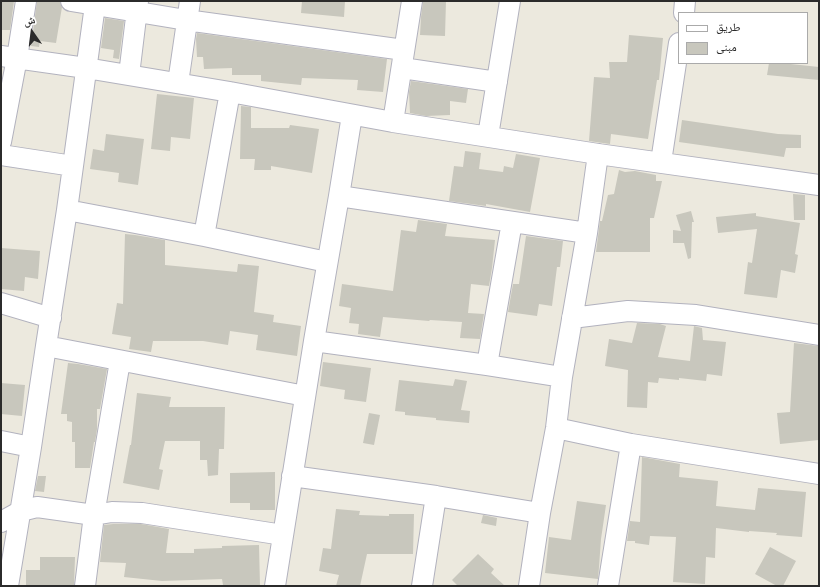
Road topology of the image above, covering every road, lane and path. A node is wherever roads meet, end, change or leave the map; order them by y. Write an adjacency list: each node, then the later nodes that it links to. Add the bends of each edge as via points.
1 (26, 1): 11 (street)
2 (71, 1): 6 (street)
3 (412, 1): 12 (street)
4 (510, 1): 15 (street)
5 (685, 1): 9 (street)
6 (95, 5): 7 (street); 13 (street)
7 (138, 6): 8 (street); 14 (street)
8 (188, 10): 12 (street); 16 (street)
9 (684, 12)
10 (678, 50): 24 (street)
11 (9, 57): 13 (street); 21 (street)
12 (403, 59): 15 (street); 19 (street)
13 (86, 68): 14 (street); 25 (street)
14 (129, 75): 16 (street)
15 (497, 82): 20 (street)
16 (178, 83): 17 (street)
17 (230, 92): 18 (street); 31 (street)
18 (352, 115): 19 (street); 27 (street)
19 (393, 122): 20 (street)
20 (488, 136): 22 (street)
21 (1, 142)
22 (598, 154): 24 (street); 30 (street)
23 (1, 155): 25 (street)
24 (661, 162): 26 (street)
25 (72, 166): 28 (street)
26 (819, 185)
27 (339, 196): 29 (street); 32 (street)
28 (67, 210): 31 (street); 34 (street)
29 (512, 222): 30 (street); 40 (street)
30 (587, 233): 35 (street)
31 (204, 236): 32 (street)
32 (327, 262): 37 (street)
33 (1, 303): 34 (street)
34 (50, 318): 38 (street)
35 (572, 318): 36 (street, via 628,311 696,315); 41 (street)
36 (819, 335)
37 (314, 341): 40 (street); 42 (street)
38 (46, 346): 39 (street); 46 (street)
39 (120, 361): 42 (street); 52 (street)
40 (487, 365): 41 (street)
41 (562, 376): 43 (street)
42 (306, 396): 48 (street)
43 (556, 428): 45 (street); 51 (street)
44 (1, 441): 46 (street)
45 (631, 444): 47 (street); 60 (street)
46 (31, 447): 50 (street)
47 (819, 474)
48 (292, 476): 49 (street); 54 (street)
49 (436, 496): 51 (street); 58 (street)
50 (21, 511): 52 (street, via 37,507); 53 (street); 55 (street)
51 (540, 514): 59 (street)
52 (94, 515): 54 (street, via 112,512 142,513); 56 (street)
53 (1, 522)
54 (283, 535): 57 (street)
55 (8, 586)
56 (85, 586)
57 (275, 586)
58 (422, 586)
59 (529, 586)
60 (608, 586)

